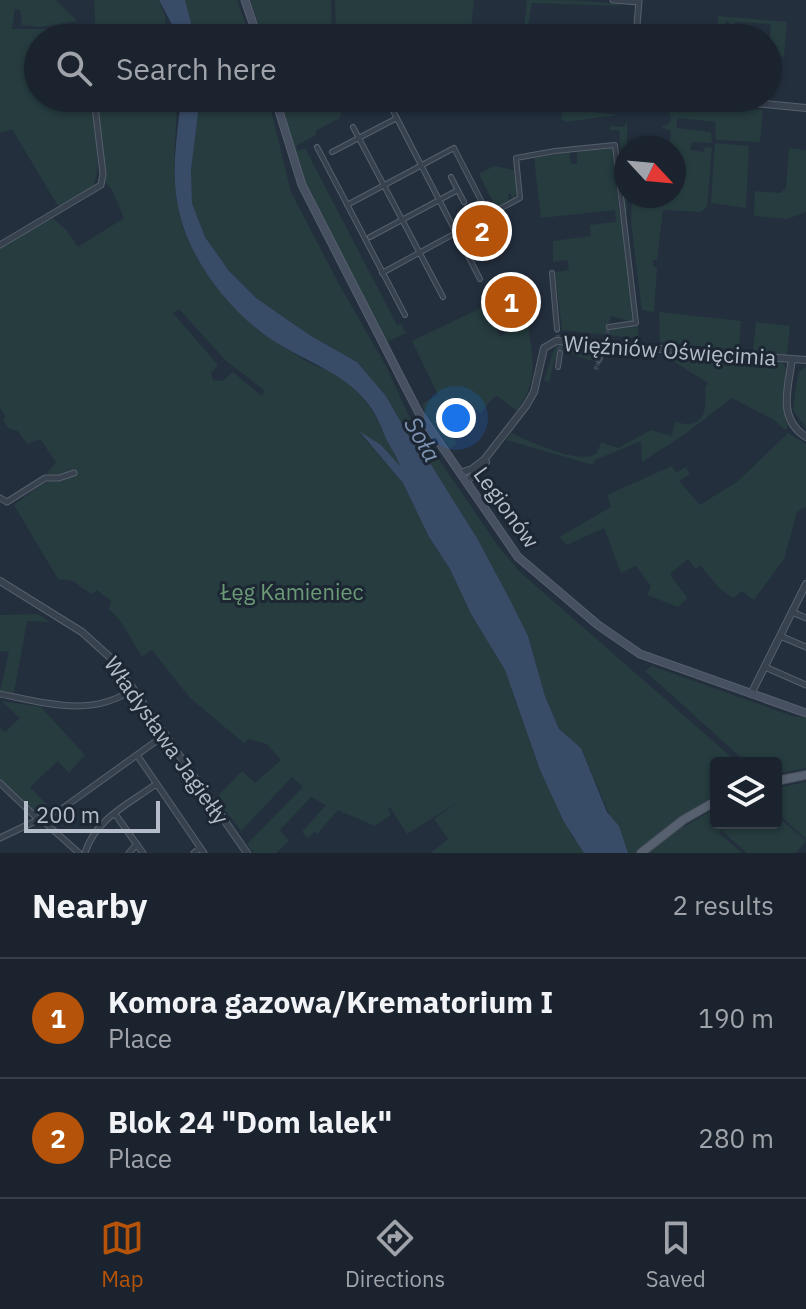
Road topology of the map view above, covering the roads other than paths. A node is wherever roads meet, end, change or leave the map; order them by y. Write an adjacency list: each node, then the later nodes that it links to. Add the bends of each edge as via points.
1 (245, 0): 4 (main road)
2 (613, 0): 3 (street)
3 (639, 1): 5 (street)
4 (253, 24)
5 (637, 24)
6 (782, 106): 7 (street)
7 (806, 108)
8 (96, 112): 27 (street, via 101,185)
9 (279, 112): 45 (main road, Legionów, via 311,206 419,413)
10 (394, 112): 11 (street)
11 (397, 118): 13 (street); 16 (street)
12 (353, 127): 13 (street)
13 (359, 138): 15 (street); 18 (street)
14 (317, 147): 22 (street)
15 (332, 152)
16 (422, 165): 18 (street); 20 (street); 23 (street, via 454,148)
17 (451, 177): 19 (street)
18 (384, 185): 22 (street); 24 (street)
19 (458, 190): 20 (street); 21 (street)
20 (439, 200): 24 (street); 25 (street)
21 (464, 202)
22 (347, 205): 29 (street)
23 (489, 216): 25 (street); 34 (street, via 520,198 516,158 615,145 636,323)
24 (402, 220): 26 (street); 28 (street)
25 (457, 233): 28 (street); 31 (street)
26 (370, 237)
27 (0, 245)
28 (420, 253): 29 (street); 32 (street)
29 (382, 273): 33 (street)
30 (552, 273): 35 (street)
31 (480, 279)
32 (443, 297)
33 (405, 315)
34 (609, 327)
35 (557, 329)
36 (602, 351): 39 (street)
37 (560, 353): 41 (street)
38 (792, 359): 40 (street, Więźniów Oświęcimia); 42 (street, via 786,411); 43 (street, Więźniów Oświęcimia, via 556,341 544,348 532,396)
39 (599, 360)
40 (806, 360)
41 (558, 367)
42 (806, 437)
43 (501, 440): 45 (street, Więźniów Oświęcimia, via 477,466); 46 (street, Więźniów Oświęcimia)
44 (74, 473): 47 (street, via 45,478 7,502)
45 (460, 473): 46 (main road, Legionów)
46 (466, 482): 58 (main road, Legionów, via 518,557 621,643)
47 (0, 498)
48 (0, 581): 56 (street, Władysława Jagiełły, via 87,636)
49 (806, 584): 50 (street)
50 (792, 612): 51 (street); 52 (street)
51 (806, 618)
52 (780, 636): 53 (street); 54 (street)
53 (806, 647)
54 (765, 667): 55 (street); 58 (street)
55 (806, 685)
56 (134, 688): 57 (street, via 121,697 78,708); 60 (street, Władysława Jagiełły)
57 (0, 694)
58 (751, 694): 59 (main road, Legionów)
59 (806, 713)
60 (166, 734): 61 (street); 77 (street, Władysława Jagiełły)
61 (137, 755): 65 (street); 68 (street)
62 (805, 775): 63 (main road)
63 (782, 780)
64 (0, 783): 68 (street)
65 (156, 784): 67 (street); 71 (street)
66 (710, 805): 78 (main road)
67 (115, 814): 70 (street); 73 (street, via 100,823)
68 (40, 820): 69 (street); 72 (street)
69 (0, 838)
70 (137, 844): 74 (street); 75 (street)
71 (202, 850): 76 (street)
72 (79, 853)
73 (85, 853)
74 (129, 853)
75 (143, 853)
76 (194, 853)
77 (247, 853)
78 (641, 853)

